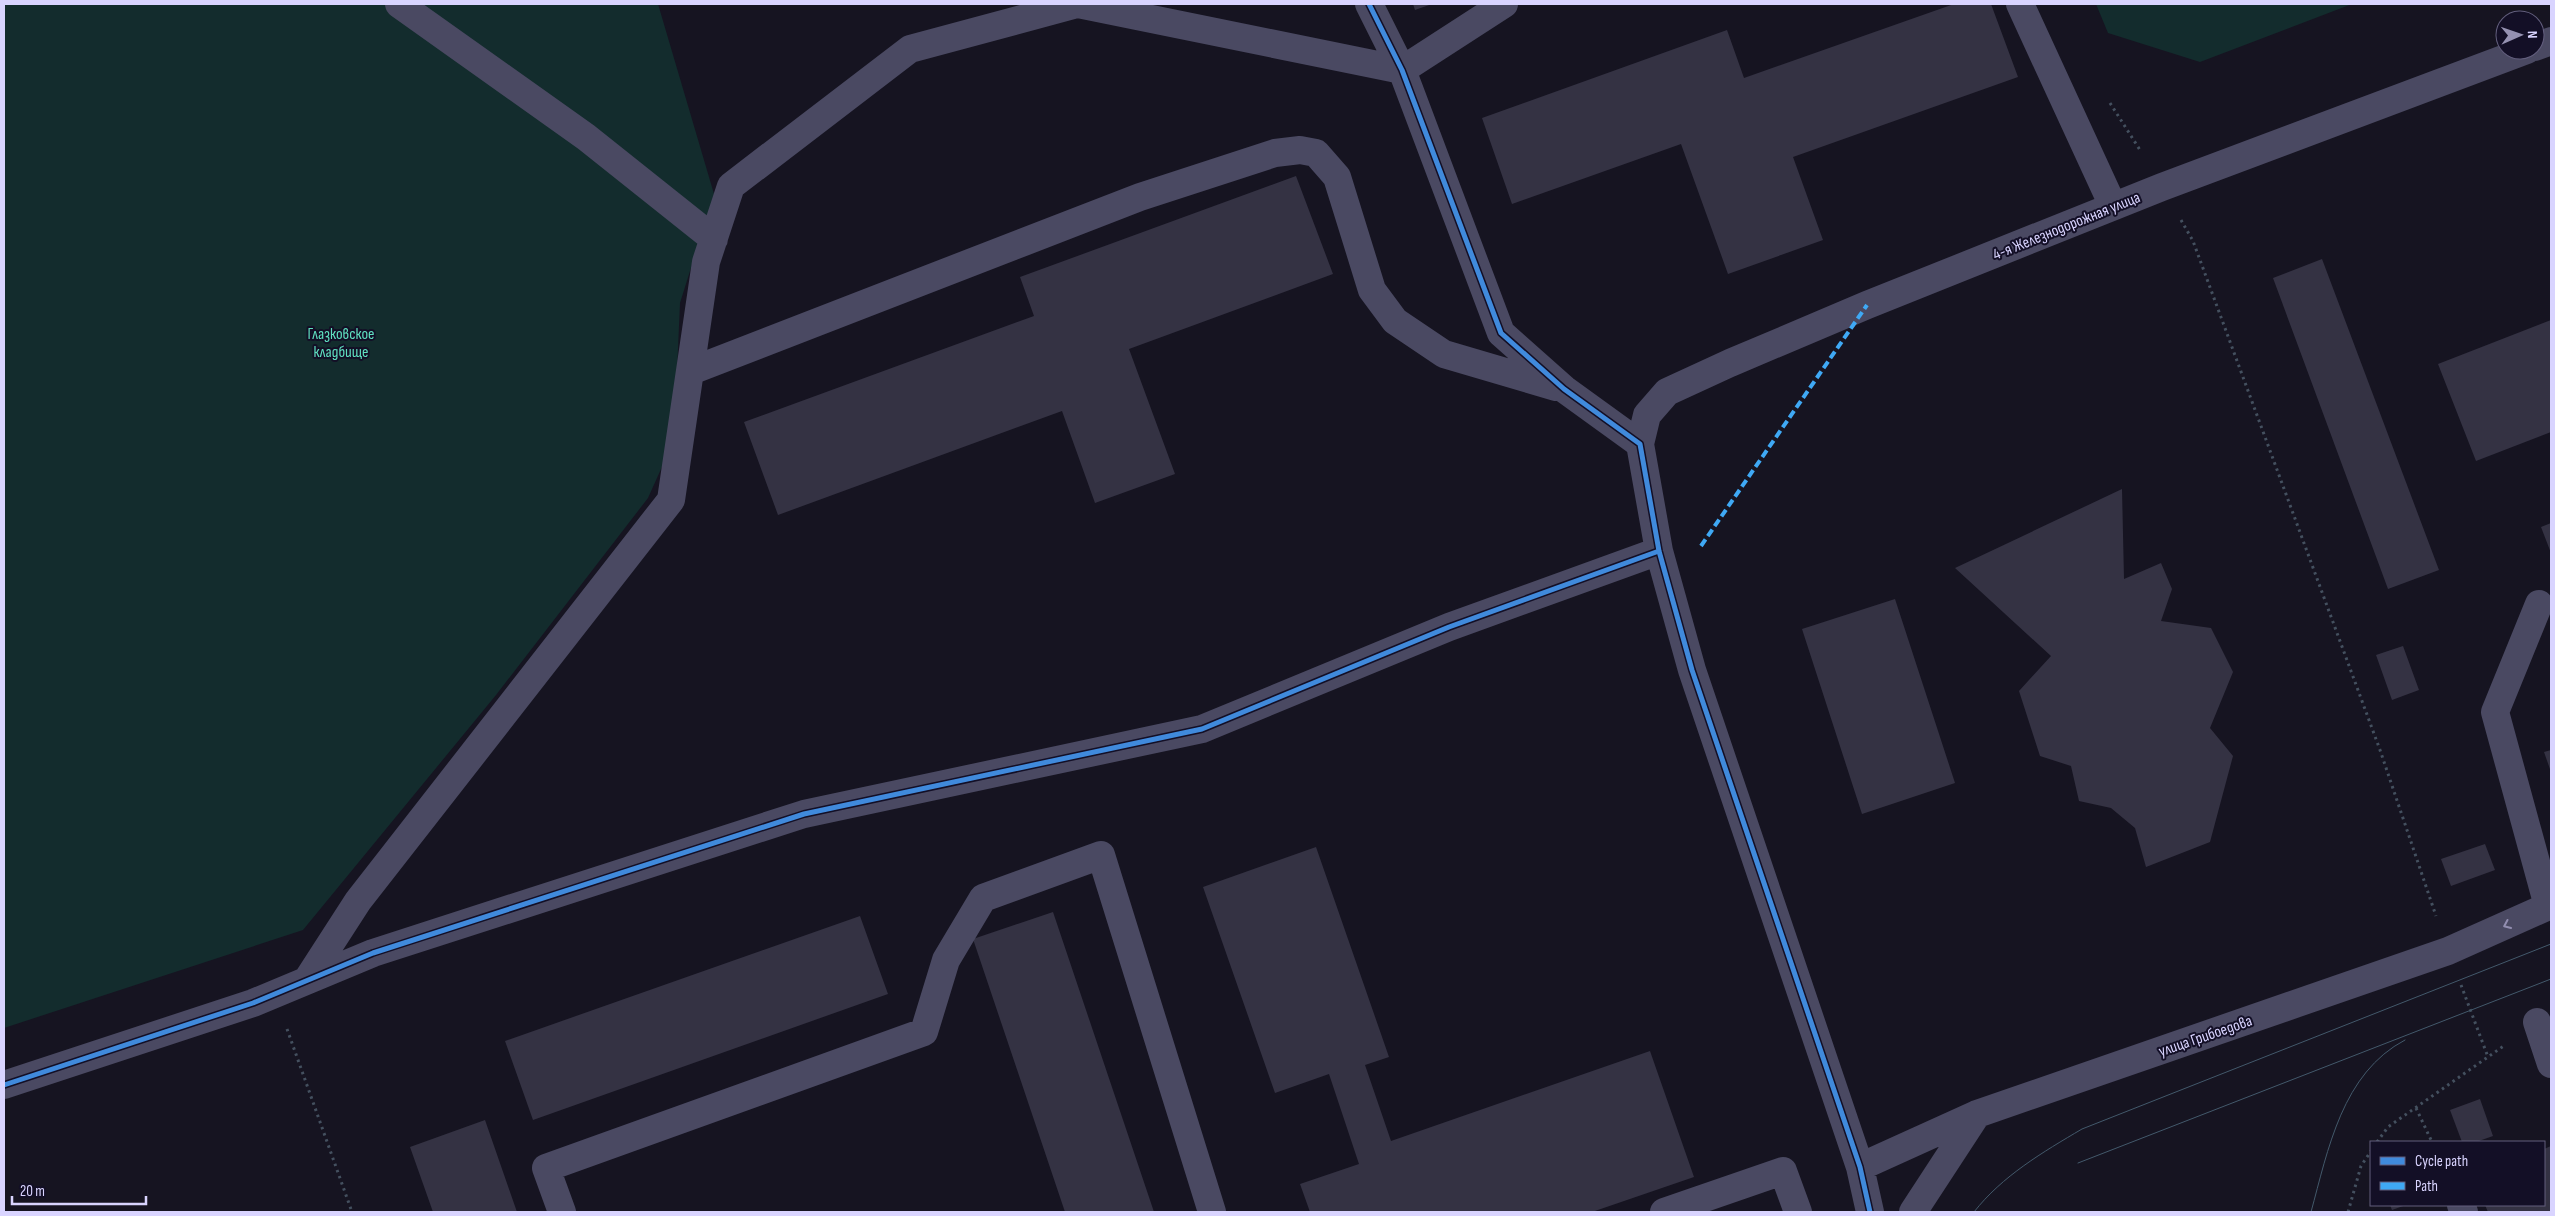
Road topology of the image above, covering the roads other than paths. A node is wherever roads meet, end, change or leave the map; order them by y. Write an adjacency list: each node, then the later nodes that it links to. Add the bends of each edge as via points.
1 (399, 4): 9 (street, via 586,137)
2 (1077, 4): 7 (street); 9 (street, via 910,49 731,186)
3 (1369, 4): 7 (street)
4 (1504, 4): 7 (street)
5 (2020, 4): 8 (street)
6 (2501, 60): 8 (street, 4-я Железнодорожная улица)
7 (1402, 70): 11 (street, via 1501,333)
8 (2113, 206): 12 (street, 4-я Железнодорожная улица, via 1867,304 1667,392 1647,415)
9 (714, 239): 10 (street, via 706,262)
10 (691, 371): 11 (street, via 1140,197 1275,153 1300,150 1316,152 1337,177 1372,290 1395,322 1444,354); 16 (street, via 671,500 364,893)
11 (1564, 389): 12 (street)
12 (1640, 444): 13 (street)
13 (1658, 551): 16 (street, via 1449,627 1202,729 804,814 373,953); 21 (street, via 1692,670)
14 (2539, 604): 15 (street, via 2495,712)
15 (2550, 906): 20 (street, улица Грибоедова, one-way to 20, via 2448,951)
16 (307, 980): 19 (street, via 253,1003)
17 (2537, 1022): 18 (street)
18 (2551, 1064)
19 (4, 1085)
20 (1977, 1114): 21 (street, улица Грибоедова); 27 (street)
21 (1860, 1167): 26 (street)
22 (562, 1212): 23 (street, via 546,1168 924,1032 946,960 983,898 1101,855)
23 (1212, 1212)
24 (1664, 1212): 25 (street, via 1783,1171)
25 (1798, 1212)
26 (1870, 1212)
27 (1913, 1212)

